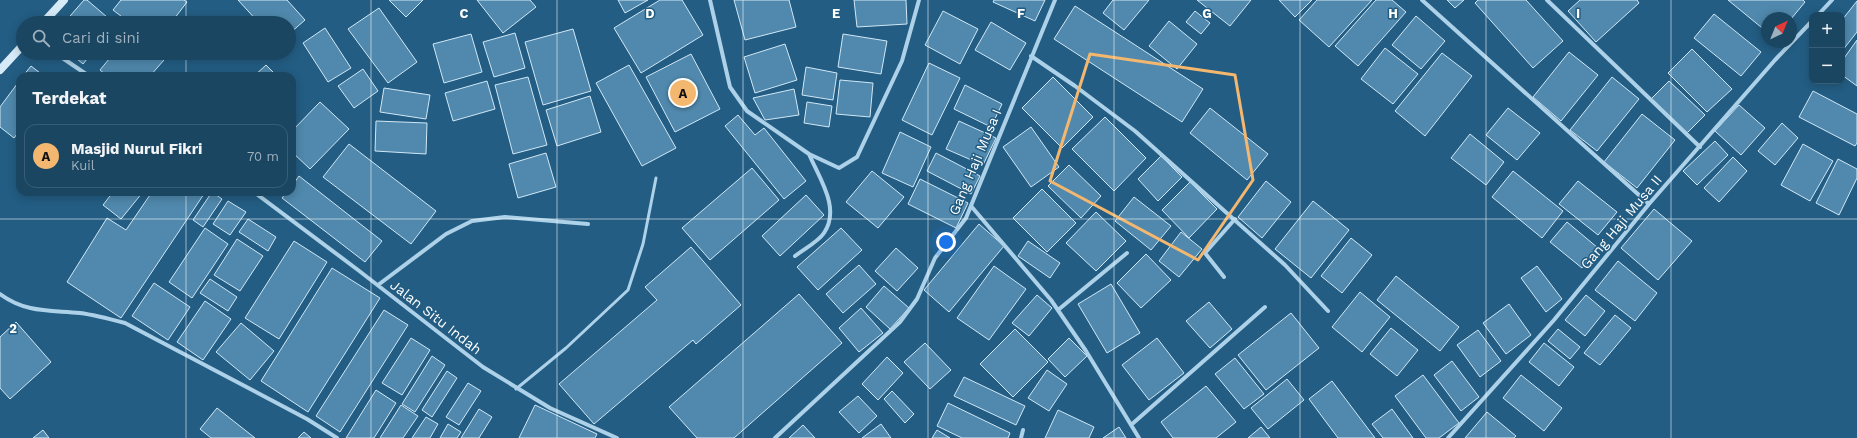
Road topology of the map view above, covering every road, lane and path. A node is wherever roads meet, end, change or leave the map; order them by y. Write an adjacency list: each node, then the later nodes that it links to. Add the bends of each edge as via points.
1 (64, 0): 10 (main road)
2 (710, 0): 18 (street, via 730,87 747,111)
3 (919, 0): 18 (street, via 902,60 857,157 839,168)
4 (1056, 0): 13 (street, Gang Haji Musa I)
5 (1422, 0): 21 (street)
6 (1547, 0): 17 (street)
7 (1832, 0): 8 (street)
8 (1827, 2): 9 (street)
9 (1820, 12)
10 (49, 16)
11 (1809, 24): 17 (street, Gang Haji Musa II)
12 (16, 53): 15 (main road)
13 (1031, 56): 22 (street, Gang Haji Musa I); 23 (street, via 1135,131)
14 (65, 60): 16 (street)
15 (0, 70)
16 (83, 72)
17 (1700, 147): 21 (street, Gang Haji Musa II)
18 (809, 154): 26 (street, via 828,195 832,218 824,234)
19 (656, 178): 33 (lane, via 643,244 628,290 566,348)
20 (259, 196): 28 (street, Jalan Situ Indah)
21 (1649, 204): 36 (street, Gang Haji Musa II, via 1554,320)
22 (971, 206): 31 (street); 39 (street, Gang Haji Musa I, via 966,218 935,258 917,299 900,322)
23 (1235, 219): 27 (street, via 1204,253); 32 (street, via 1285,265)
24 (588, 224): 28 (street, via 505,217 472,221 446,234)
25 (1127, 253): 31 (street)
26 (795, 256)
27 (1224, 277)
28 (378, 285): 33 (street, Jalan Situ Indah, via 482,367)
29 (0, 294): 37 (street, via 27,308 101,316 125,323 307,419)
30 (1264, 307): 34 (street)
31 (1058, 310): 34 (street)
32 (1328, 311)
33 (516, 389): 38 (street, Jalan Situ Indah, via 556,412)
34 (1131, 425): 41 (street)
35 (1023, 430): 40 (street)
36 (1450, 437)
37 (336, 438)
38 (617, 438)
39 (775, 438)
40 (1021, 438)
41 (1139, 438)

